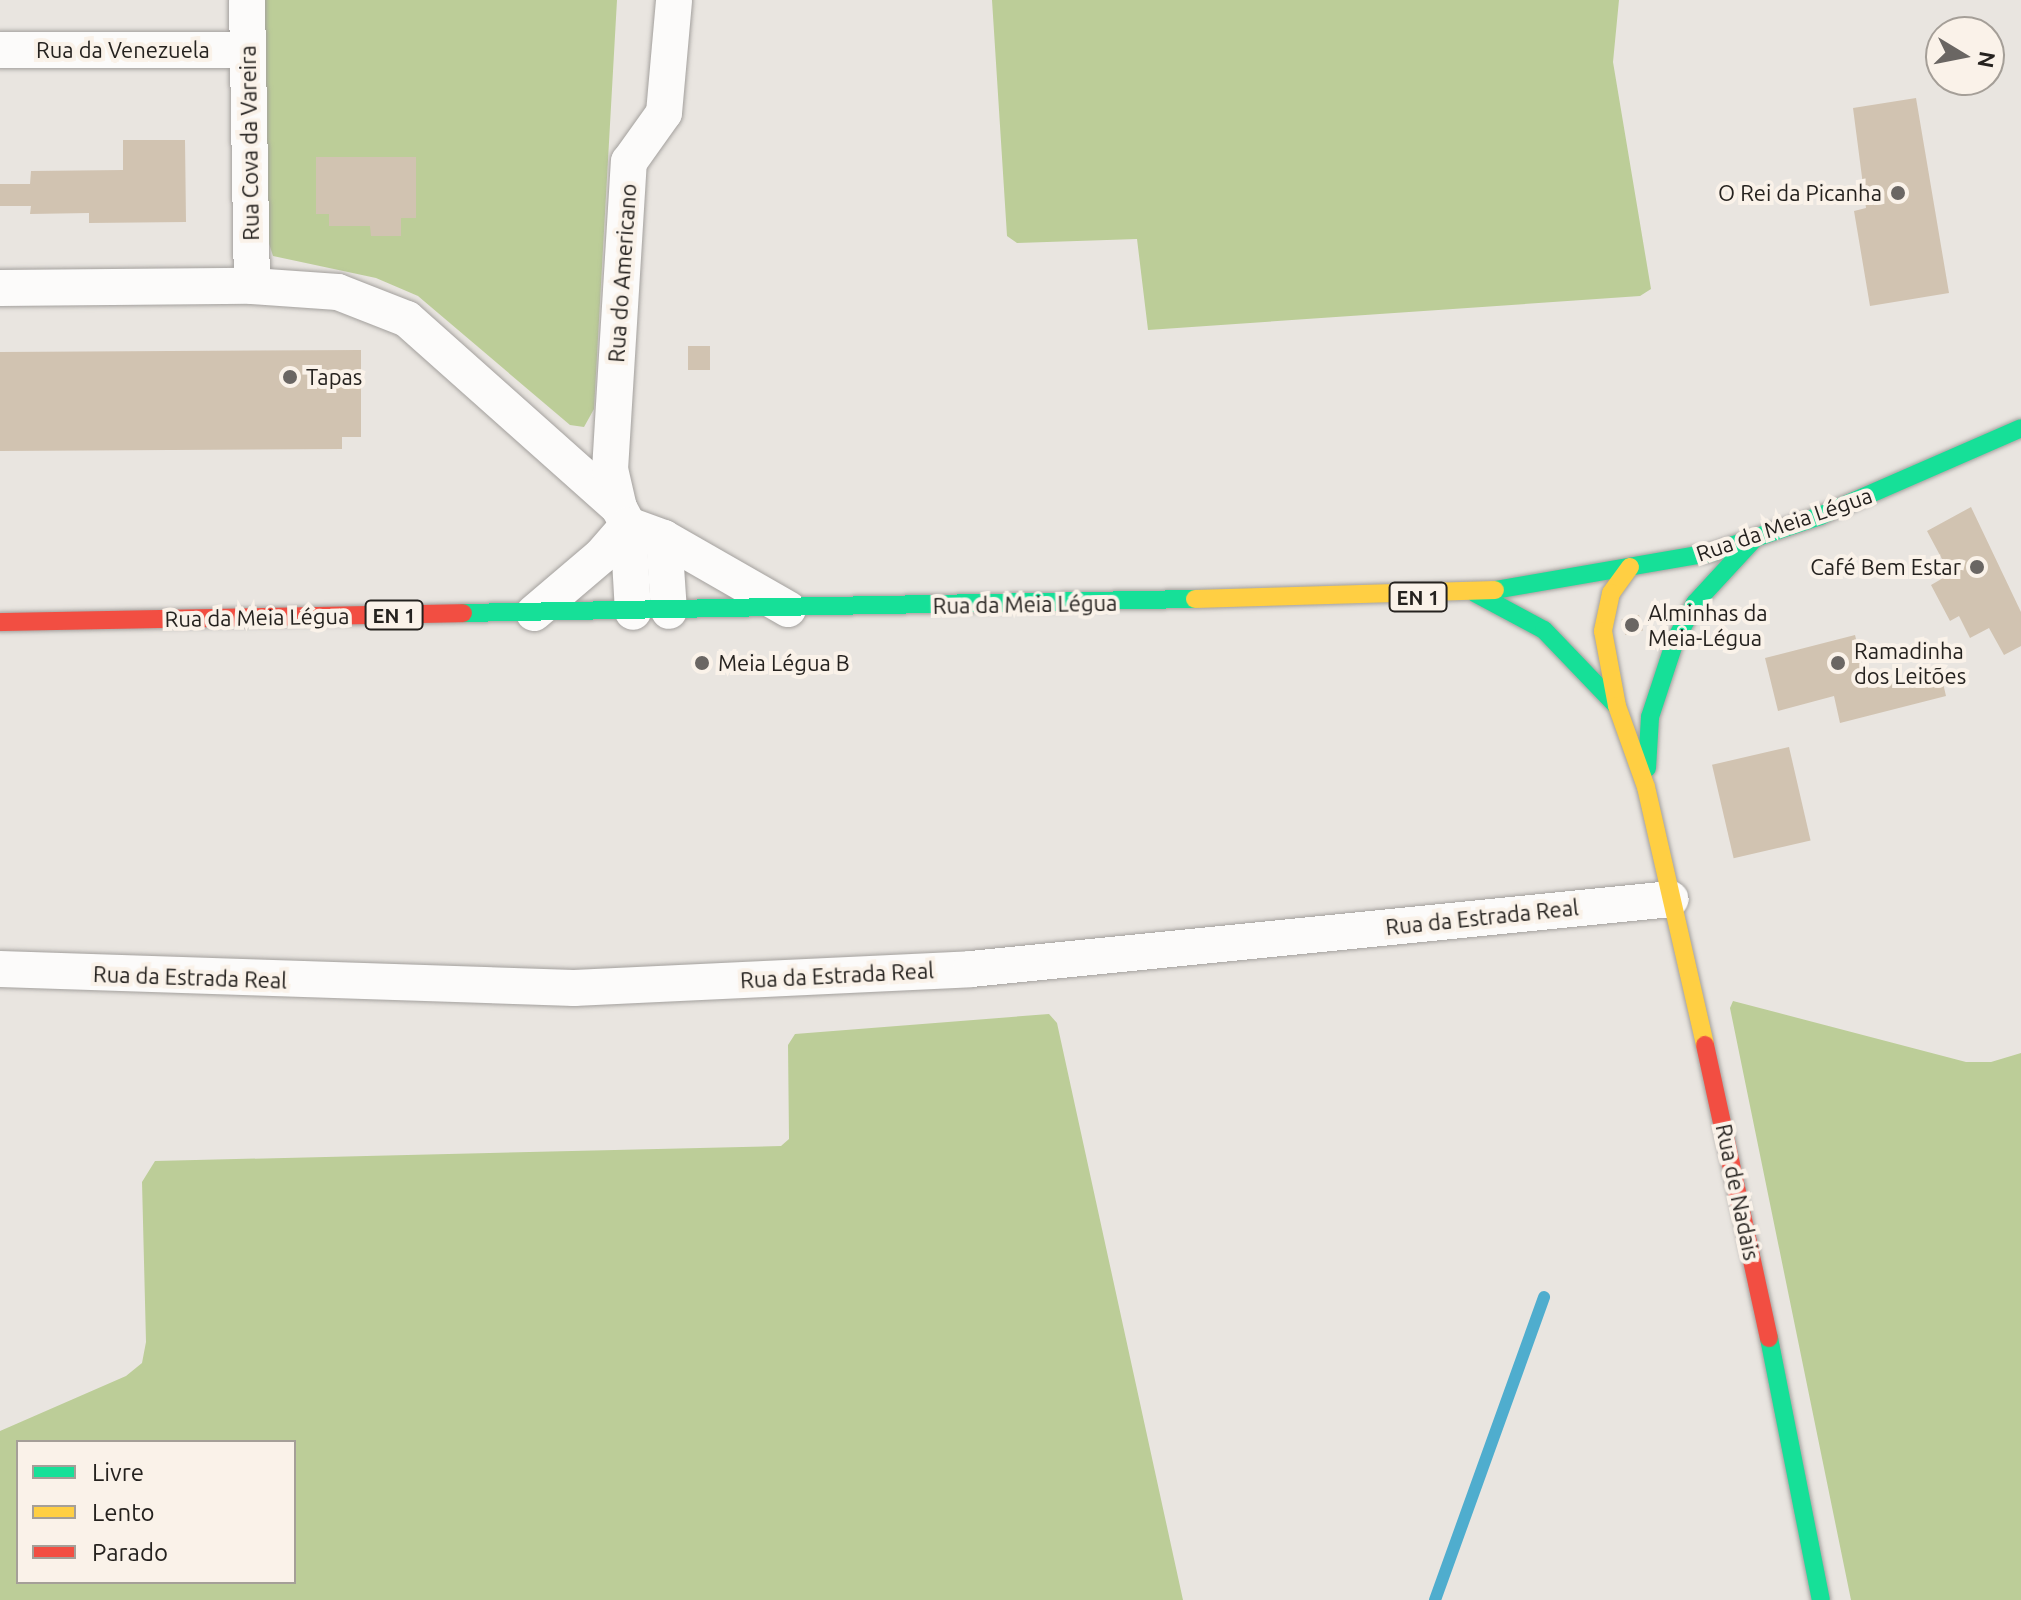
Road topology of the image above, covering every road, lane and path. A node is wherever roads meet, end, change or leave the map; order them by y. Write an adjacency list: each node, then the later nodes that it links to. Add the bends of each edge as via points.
1 (247, 0): 4 (street, Rua Cova da Vareira)
2 (674, 0): 8 (street, Rua do Americano, via 664,113 629,162 610,470)
3 (0, 50): 4 (street, Rua da Venezuela)
4 (247, 50): 5 (street, Rua Cova da Vareira)
5 (252, 286): 6 (street); 8 (street, via 338,292 407,319)
6 (0, 288)
7 (2021, 428): 10 (main road, Rua da Meia Légua / EN 1, via 1936,468)
8 (624, 516): 9 (street); 18 (street, Rua do Americano); 19 (street, via 601,556)
9 (664, 538): 16 (street); 17 (street)
10 (1755, 538): 11 (main road, Rua da Meia Légua / EN 1, via 1710,553); 21 (main road, Rua de Nadais, via 1695,603)
11 (1651, 563): 12 (main road, Rua da Meia Légua / EN 1); 13 (main road)
12 (1630, 567): 14 (main road, Rua da Meia Légua / EN 1); 22 (main road, Rua de Nadais, via 1611,593 1603,631)
13 (1671, 581)
14 (1475, 593): 16 (main road, Rua da Meia Légua / EN 1); 22 (main road, Rua de Nadais, via 1544,630)
15 (1672, 604): 21 (main road, Rua de Nadais)
16 (788, 609): 17 (main road, Rua da Meia Légua / EN 1)
17 (669, 611): 18 (main road, Rua da Meia Légua / EN 1)
18 (633, 612): 19 (main road, Rua da Meia Légua / EN 1)
19 (534, 613): 20 (main road, Rua da Meia Légua / EN 1)
20 (0, 622)
21 (1657, 687): 23 (main road, Rua de Nadais)
22 (1617, 706): 23 (main road, Rua de Nadais)
23 (1646, 787): 24 (main road, Rua de Nadais)
24 (1671, 899): 25 (street, Rua da Estrada Real, via 971,969 590,987 251,981); 26 (main road, Rua de Nadais, via 1748,1236)
25 (0, 969)
26 (1821, 1600)

